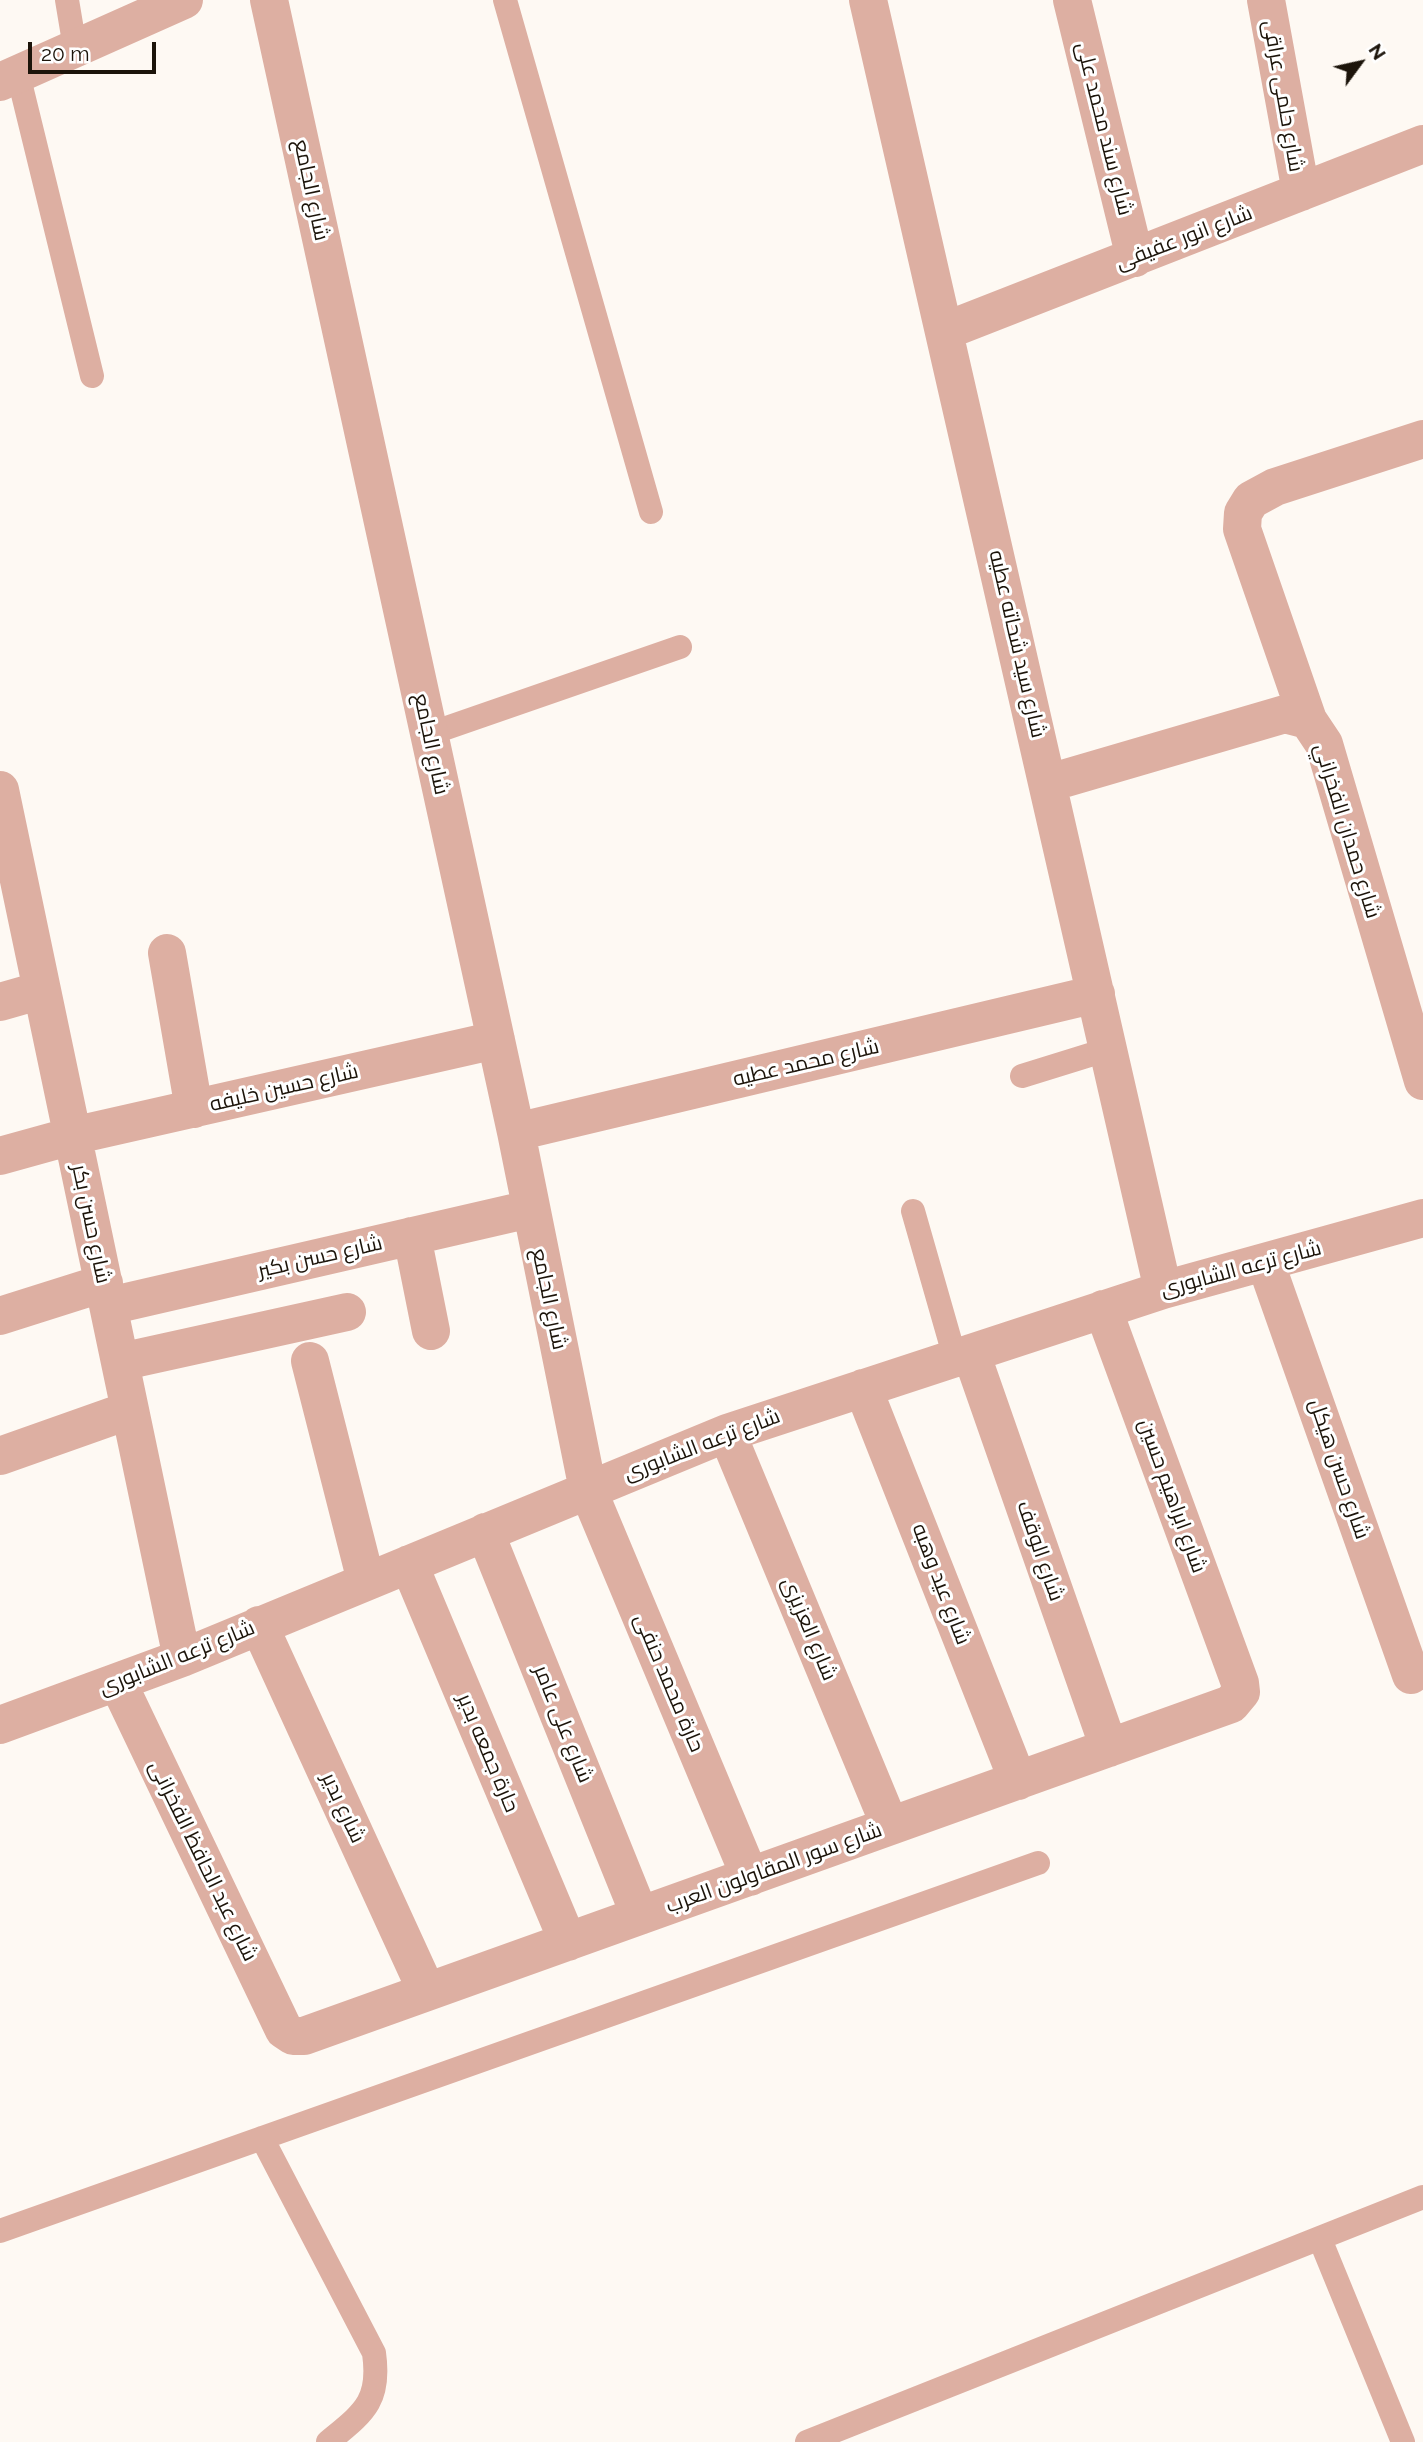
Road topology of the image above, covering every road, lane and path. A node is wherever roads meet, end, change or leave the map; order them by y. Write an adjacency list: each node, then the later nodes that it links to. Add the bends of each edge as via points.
1 (67, 0): 8 (lane)
2 (184, 0): 8 (street)
3 (269, 0): 19 (street, شارع الجامع)
4 (505, 0): 16 (lane)
5 (868, 0): 13 (street, شارع سيد شحاته عطيه)
6 (1072, 0): 12 (street, شارع سند محمد على)
7 (1266, 0): 11 (street, شارع حلمى عراقى)
8 (75, 48): 9 (street)
9 (9, 78): 14 (lane)
10 (1423, 144): 11 (street, شارع انور عفيفى)
11 (1301, 192): 12 (street, شارع انور عفيفى)
12 (1135, 258): 13 (street, شارع انور عفيفى)
13 (944, 331): 20 (street, شارع سيد شحاته عطيه)
14 (92, 376)
15 (1423, 439): 18 (street, via 1275,487 1251,500 1243,513 1242,529)
16 (651, 512)
17 (680, 647): 19 (lane)
18 (1308, 720): 20 (street, شارع حمدان الفخراني, via 1285,714); 29 (street, شارع حمدان الفخراني, via 1324,744)
19 (429, 734): 26 (street, شارع الجامع)
20 (1049, 783): 24 (street, شارع سيد شحاته عطيه)
21 (1, 802): 23 (street, شارع حسن بكر)
22 (167, 953): 30 (street)
23 (42, 990): 25 (street); 32 (street, شارع حسن بكر)
24 (1096, 994): 27 (street, شارع سيد شحاته عطيه); 31 (street, شارع محمد عطيه)
25 (0, 1002)
26 (496, 1040): 30 (street, شارع حسين خليفه); 31 (street, شارع الجامع)
27 (1109, 1049): 28 (lane); 39 (street, شارع سيد شحاته عطيه)
28 (1022, 1076)
29 (1423, 1081)
30 (194, 1108): 32 (street, شارع حسين خليفه)
31 (516, 1132): 34 (street, شارع الجامع)
32 (72, 1136): 33 (street, شارع حسين خليفه); 40 (street, شارع حسن بكر)
33 (0, 1156)
34 (530, 1209): 37 (street, شارع حسن بكير); 52 (street, شارع الجامع)
35 (913, 1212): 45 (lane)
36 (1423, 1219): 38 (street, شارع ترعه الشابورى)
37 (412, 1236): 40 (street, شارع حسن بكير); 44 (street)
38 (1266, 1264): 39 (street, شارع ترعه الشابورى); 58 (street, شارع حسن هيكل)
39 (1163, 1290): 41 (street, شارع ترعه الشابورى)
40 (107, 1294): 43 (street, شارع حسن بكير); 47 (street, شارع حسن بكر)
41 (1103, 1309): 45 (street, شارع ترعه الشابورى); 60 (street, شارع ابراهيم حسين)
42 (347, 1312): 47 (street)
43 (0, 1316)
44 (431, 1331)
45 (963, 1355): 48 (street, شارع ترعه الشابورى); 62 (street, شارع الوقف)
46 (310, 1361): 55 (street)
47 (120, 1362): 49 (street, شارع حسن بكر)
48 (863, 1388): 50 (street, شارع ترعه الشابورى); 63 (street, شارع عيد وهبه)
49 (130, 1410): 51 (street); 57 (street, شارع حسن بكر)
50 (727, 1433): 52 (street, شارع ترعه الشابورى); 64 (street, شارع العزيزى)
51 (0, 1456)
52 (588, 1490): 53 (street, شارع ترعه الشابورى); 66 (street, حارة محمد حنفى)
53 (485, 1532): 54 (street, شارع ترعه الشابورى); 67 (street, شارع على عامر)
54 (409, 1564): 55 (street, شارع ترعه الشابورى); 68 (street, حارة جمعه بدير)
55 (366, 1581): 56 (street, شارع ترعه الشابورى)
56 (259, 1625): 57 (street, شارع ترعه الشابورى); 69 (street, شارع بدير)
57 (182, 1658): 59 (street, شارع ترعه الشابورى)
58 (1412, 1675)
59 (118, 1683): 61 (street, شارع ترعه الشابورى); 70 (street, شارع عبد الحافظ الفخرانى, via 284,2030)
60 (1240, 1683): 62 (street, شارع سور المقاولون العرب, via 1241,1692 1231,1704)
61 (0, 1725)
62 (1109, 1748): 63 (street, شارع سور المقاولون العرب)
63 (1018, 1781): 64 (street, شارع سور المقاولون العرب)
64 (891, 1826): 66 (street, شارع سور المقاولون العرب)
65 (1038, 1863): 71 (lane)
66 (750, 1877): 67 (street, شارع سور المقاولون العرب)
67 (640, 1916): 68 (street, شارع سور المقاولون العرب)
68 (568, 1942): 69 (street, شارع سور المقاولون العرب)
69 (427, 1992): 70 (street, شارع سور المقاولون العرب)
70 (293, 2036)
71 (262, 2138): 73 (lane); 75 (lane, via 374,2353 377,2373 366,2410)
72 (1423, 2197): 74 (lane)
73 (0, 2231)
74 (1320, 2239): 76 (lane); 77 (lane)
75 (328, 2442)
76 (807, 2442)
77 (1403, 2442)

